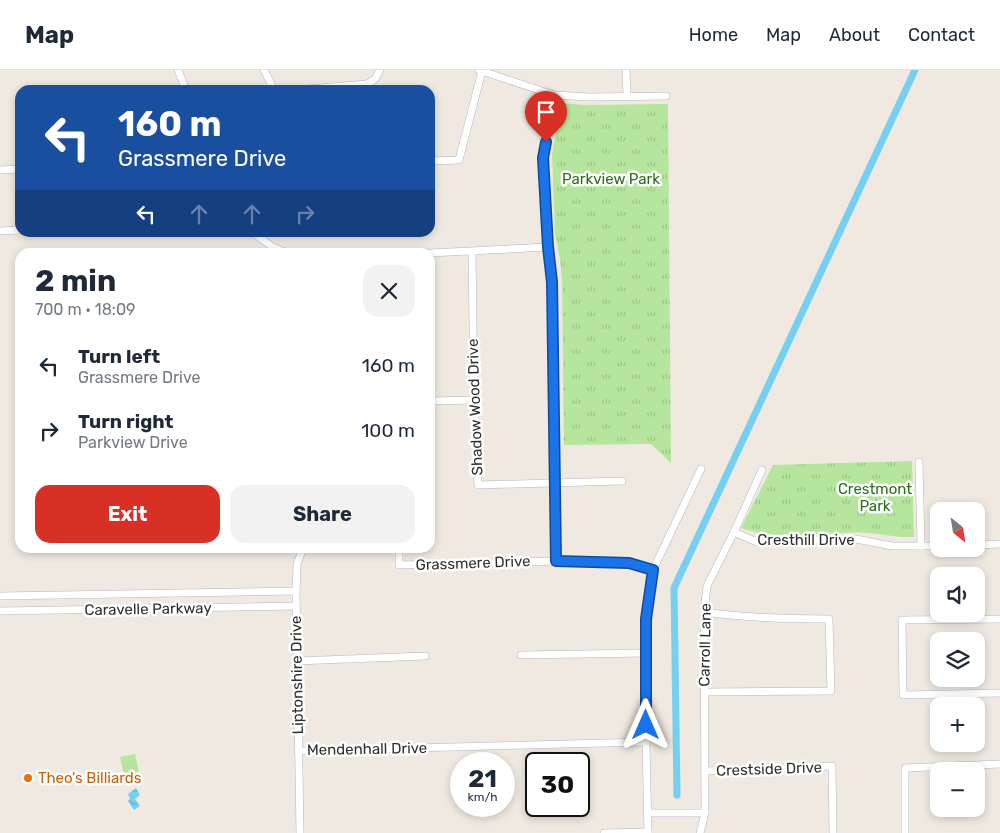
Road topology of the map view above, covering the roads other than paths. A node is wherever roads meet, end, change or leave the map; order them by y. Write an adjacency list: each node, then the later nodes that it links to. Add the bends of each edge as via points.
1 (178, 70): 6 (street)
2 (264, 70): 7 (street)
3 (380, 70): 8 (street, via 367,84)
4 (626, 70): 10 (street)
5 (481, 71): 9 (street); 12 (street, via 459,160)
6 (184, 85)
7 (272, 85)
8 (355, 85)
9 (554, 95): 10 (street); 18 (street, via 543,158)
10 (627, 96): 11 (street)
11 (666, 96)
12 (435, 161)
13 (15, 169): 14 (street)
14 (0, 170)
15 (15, 230): 16 (street)
16 (0, 231)
17 (259, 237): 19 (street)
18 (548, 247): 20 (street); 28 (street, via 552,282)
19 (275, 248)
20 (472, 252): 21 (street); 22 (street, Shadow Wood Drive)
21 (435, 253)
22 (474, 400): 23 (street); 28 (street, Shadow Wood Drive, via 478,485)
23 (435, 401)
24 (920, 462): 32 (street)
25 (700, 469): 37 (street)
26 (762, 470): 29 (street, Carroll Lane)
27 (622, 481): 28 (street)
28 (555, 482): 36 (street)
29 (734, 532): 32 (street, Cresthill Drive, via 757,542 856,539 892,546); 42 (street, Carroll Lane, via 707,586)
30 (1000, 544): 31 (street)
31 (985, 545)
32 (921, 546): 33 (street, Cresthill Drive)
33 (930, 546)
34 (301, 553): 38 (street, Liptonshire Drive, via 297,564)
35 (399, 553): 36 (street, Grassmere Drive, via 399,566)
36 (556, 561): 37 (street, Grassmere Drive, via 629,563)
37 (653, 570): 44 (street, via 646,619)
38 (296, 591): 39 (street, Caravelle Parkway); 40 (street, Liptonshire Drive)
39 (0, 596)
40 (296, 606): 41 (street, Caravelle Parkway); 47 (street, Liptonshire Drive)
41 (0, 611)
42 (704, 612): 48 (street, Carroll Lane); 48 (street, via 774,619 830,619 831,691)
43 (1000, 619): 49 (street, via 902,620 903,695)
44 (647, 653): 45 (street); 50 (street)
45 (521, 655)
46 (424, 656): 47 (street)
47 (296, 661): 51 (street, Liptonshire Drive)
48 (705, 692): 53 (street, Carroll Lane)
49 (1000, 693)
50 (646, 742): 51 (street, Mendenhall Drive); 54 (street)
51 (298, 751): 56 (street, Liptonshire Drive)
52 (1000, 764): 61 (street, via 905,768)
53 (705, 771): 55 (street, Carroll Lane); 60 (street, Crestside Drive, via 832,766)
54 (648, 813): 55 (street); 58 (street)
55 (705, 813): 59 (street, Carroll Lane)
56 (300, 833)
57 (604, 833): 58 (street)
58 (648, 833)
59 (700, 833)
60 (832, 833)
61 (905, 833)

